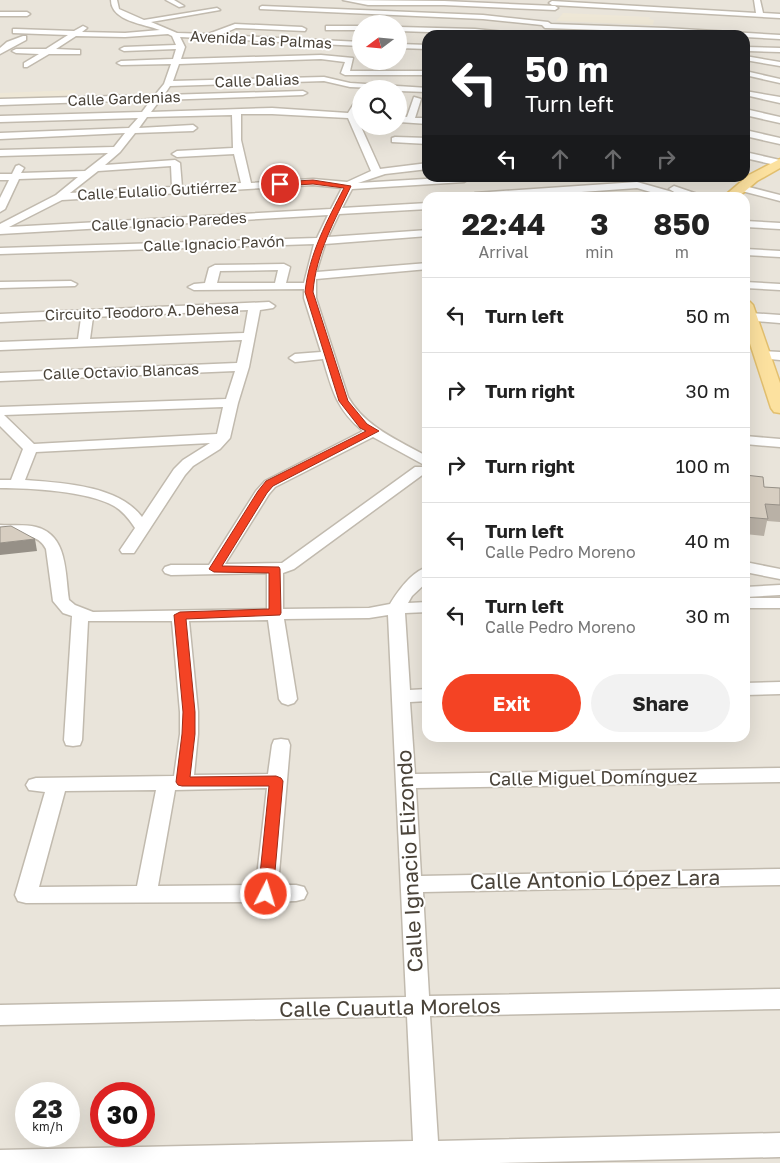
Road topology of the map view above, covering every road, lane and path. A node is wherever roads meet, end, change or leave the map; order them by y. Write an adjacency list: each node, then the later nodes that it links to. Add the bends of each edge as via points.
1 (114, 0): 22 (street, Avenida Las Palmas, via 120,13)
2 (168, 0): 9 (street)
3 (322, 0): 12 (street)
4 (346, 0): 6 (street)
5 (411, 0): 6 (street)
6 (401, 3): 7 (street); 16 (street)
7 (552, 4): 17 (street); 27 (street, via 555,13)
8 (760, 4): 10 (street); 18 (street)
9 (182, 6)
10 (749, 6)
11 (217, 10): 22 (street)
12 (313, 10): 15 (street); 21 (street); 28 (street, via 262,8 262,11 290,24)
13 (0, 14): 14 (street)
14 (27, 14)
15 (373, 15)
16 (386, 15)
17 (751, 15): 18 (street); 26 (street)
18 (760, 15): 20 (street)
19 (408, 16): 27 (street, via 496,18)
20 (780, 16)
21 (335, 20)
22 (143, 21): 37 (street, Avenida Las Palmas)
23 (91, 24): 40 (street)
24 (745, 24): 34 (street)
25 (210, 25): 30 (street)
26 (754, 25)
27 (544, 27): 33 (street)
28 (289, 28): 30 (street, via 235,26); 31 (street)
29 (352, 28): 32 (street)
30 (225, 29): 43 (street)
31 (302, 29)
32 (325, 30): 44 (street)
33 (665, 30)
34 (746, 30)
35 (16, 31): 36 (street)
36 (32, 31): 40 (street); 53 (street)
37 (171, 31): 40 (street, via 125,35); 43 (street, Avenida Las Palmas); 56 (street)
38 (408, 31): 39 (street)
39 (422, 31)
40 (76, 33): 54 (street)
41 (750, 35): 42 (street)
42 (780, 37)
43 (206, 38): 50 (street, Avenida Las Palmas)
44 (310, 42): 45 (street, Avenida Las Palmas); 50 (street, Avenida Las Palmas)
45 (352, 44)
46 (408, 46): 48 (street)
47 (750, 46): 51 (street)
48 (422, 47)
49 (124, 49): 56 (street)
50 (259, 49): 56 (street); 58 (street, via 310,56); 68 (street)
51 (780, 50)
52 (16, 51): 54 (street)
53 (0, 52)
54 (48, 52): 55 (street); 62 (street)
55 (77, 52)
56 (179, 54): 60 (street); 64 (street)
57 (352, 54): 58 (street)
58 (350, 56): 66 (street, via 351,62 345,73)
59 (750, 59): 61 (street)
60 (121, 63)
61 (780, 64)
62 (27, 65)
63 (422, 71): 66 (street)
64 (173, 72): 65 (street); 70 (street)
65 (183, 72)
66 (376, 72): 71 (street)
67 (750, 74): 69 (street)
68 (251, 75): 70 (street, Calle Dalias); 71 (street, Calle Dalias, via 324,78); 74 (street)
69 (780, 81)
70 (168, 84): 76 (street)
71 (345, 84): 72 (street, Calle Dalias)
72 (422, 90)
73 (303, 93): 74 (street, Calle Gardenias)
74 (248, 94): 76 (street, Calle Gardenias); 80 (street)
75 (750, 94): 78 (street)
76 (158, 98): 79 (street, Calle Gardenias); 83 (street)
77 (417, 99): 87 (street)
78 (780, 100)
79 (0, 102)
80 (240, 112): 81 (street); 84 (street); 98 (street, via 235,131)
81 (202, 113): 83 (street); 90 (street, via 191,132)
82 (750, 113): 88 (street)
83 (144, 114): 85 (street); 90 (street)
84 (352, 116)
85 (0, 118)
86 (407, 120): 87 (street)
87 (410, 120): 89 (street)
88 (780, 120)
89 (422, 121)
90 (131, 130): 93 (street); 97 (street)
91 (750, 134): 96 (street)
92 (363, 135): 108 (street)
93 (0, 136)
94 (395, 140): 95 (street)
95 (422, 141)
96 (780, 141)
97 (117, 150): 103 (street); 107 (street)
98 (237, 151): 101 (street); 118 (street)
99 (27, 153): 100 (street); 103 (street); 110 (street)
100 (0, 154)
101 (177, 154)
102 (750, 156): 104 (street)
103 (72, 163): 107 (street); 110 (street)
104 (780, 163): 111 (main road)
105 (422, 167): 108 (street)
106 (780, 170): 114 (main road)
107 (89, 173): 110 (street); 120 (street, via 175,163); 126 (street)
108 (377, 174): 119 (street, via 356,179)
109 (0, 177): 110 (street)
110 (13, 178): 112 (street); 129 (street)
111 (750, 180)
112 (0, 181)
113 (422, 181): 119 (street, Calle Eulalio Gutiérrez)
114 (750, 181)
115 (641, 182): 117 (street)
116 (745, 183): 125 (main road); 127 (street)
117 (650, 185): 121 (street); 122 (street); 123 (street); 124 (street)
118 (246, 186): 119 (street, Calle Eulalio Gutiérrez, via 313,182); 120 (street, Calle Eulalio Gutiérrez)
119 (348, 186): 130 (street)
120 (177, 190): 126 (street, Calle Eulalio Gutiérrez)
121 (545, 192)
122 (637, 192)
123 (668, 192)
124 (679, 192)
125 (735, 192)
126 (60, 197): 131 (street)
127 (780, 198)
128 (422, 206): 130 (street, Calle Ignacio Paredes)
129 (0, 209)
130 (335, 213): 135 (street, Calle Ignacio Paredes); 138 (street)
131 (27, 214): 132 (street); 135 (street)
132 (0, 215)
133 (750, 224): 134 (street)
134 (780, 226)
135 (1, 228)
136 (165, 232): 139 (street)
137 (422, 233): 138 (street, Calle Ignacio Pavón)
138 (321, 241): 139 (street, Calle Ignacio Pavón); 145 (street)
139 (160, 246): 140 (street, Calle Ignacio Pavón)
140 (0, 250)
141 (750, 252): 142 (street)
142 (780, 254)
143 (249, 267): 149 (street); 150 (street, via 284,267); 152 (street, via 215,268)
144 (422, 267): 145 (street)
145 (310, 281): 150 (street); 163 (street, via 310,298)
146 (71, 284): 147 (street)
147 (0, 285)
148 (750, 285): 153 (street)
149 (246, 286): 150 (street); 152 (street)
150 (280, 286)
151 (194, 287): 152 (street)
152 (210, 287)
153 (780, 287)
154 (750, 312): 157 (street)
155 (88, 314): 156 (street, Circuito Teodoro A. Dehesa); 159 (street, Circuito Teodoro A. Dehesa, via 262,307); 160 (street)
156 (0, 318)
157 (780, 319)
158 (750, 320): 162 (main road)
159 (249, 336): 160 (street, Circuito Teodoro A. Dehesa); 166 (street, Circuito Teodoro A. Dehesa)
160 (83, 343): 161 (street, Circuito Teodoro A. Dehesa)
161 (0, 346)
162 (762, 355): 164 (street); 168 (main road)
163 (329, 356): 165 (street); 172 (street, via 343,401)
164 (780, 356)
165 (295, 358)
166 (243, 367): 167 (street, Calle Octavio Blancas); 169 (street, Circuito Teodoro A. Dehesa)
167 (0, 377)
168 (779, 401)
169 (231, 403): 170 (street); 173 (street, Circuito Teodoro A. Dehesa)
170 (0, 411)
171 (0, 418): 176 (street)
172 (367, 431): 177 (street); 187 (street, via 270,484)
173 (223, 438): 176 (street); 181 (street, via 179,472)
174 (750, 440): 175 (street)
175 (780, 443)
176 (30, 448): 179 (street)
177 (422, 466)
178 (422, 470): 188 (street, via 288,566)
179 (17, 483): 180 (street); 181 (street, via 107,497 130,511)
180 (0, 484)
181 (142, 527): 183 (street)
182 (0, 530): 199 (street, via 33,531 50,541 61,601)
183 (128, 550)
184 (750, 559): 185 (street)
185 (780, 565)
186 (750, 568): 190 (street)
187 (214, 569): 188 (street); 189 (street)
188 (275, 569): 197 (street)
189 (171, 570)
190 (780, 574)
191 (422, 577): 198 (street, via 405,593)
192 (780, 590): 193 (street)
193 (750, 592)
194 (750, 603): 195 (street)
195 (780, 603)
196 (422, 608): 198 (street)
197 (275, 613): 198 (street); 200 (street); 206 (street)
198 (396, 613): 201 (street); 205 (street, Calle Ignacio Elizondo)
199 (80, 614): 200 (street, via 105,618); 207 (street)
200 (180, 615): 212 (street, via 189,734)
201 (422, 616)
202 (780, 688): 203 (street)
203 (750, 689)
204 (422, 695): 205 (street)
205 (400, 696): 211 (street, Calle Ignacio Elizondo)
206 (288, 698)
207 (73, 740)
208 (280, 745): 210 (street)
209 (780, 775): 211 (street, Calle Miguel Domínguez)
210 (276, 781): 212 (street); 218 (street)
211 (405, 781): 216 (street, Calle Ignacio Elizondo)
212 (175, 782): 214 (street); 217 (street)
213 (36, 785): 214 (street)
214 (56, 785): 217 (street, via 26,895)
215 (780, 877): 216 (street, Calle Antonio López Lara)
216 (411, 884): 221 (street, Calle Ignacio Elizondo)
217 (146, 894): 218 (street)
218 (266, 894): 219 (street)
219 (296, 894)
220 (780, 999): 221 (street, Calle Cuautla Morelos)
221 (418, 1007): 222 (street, Calle Cuautla Morelos); 224 (street, Calle Ignacio Elizondo)
222 (0, 1015)
223 (780, 1145): 224 (street)
224 (427, 1158): 225 (street)
225 (0, 1162)

